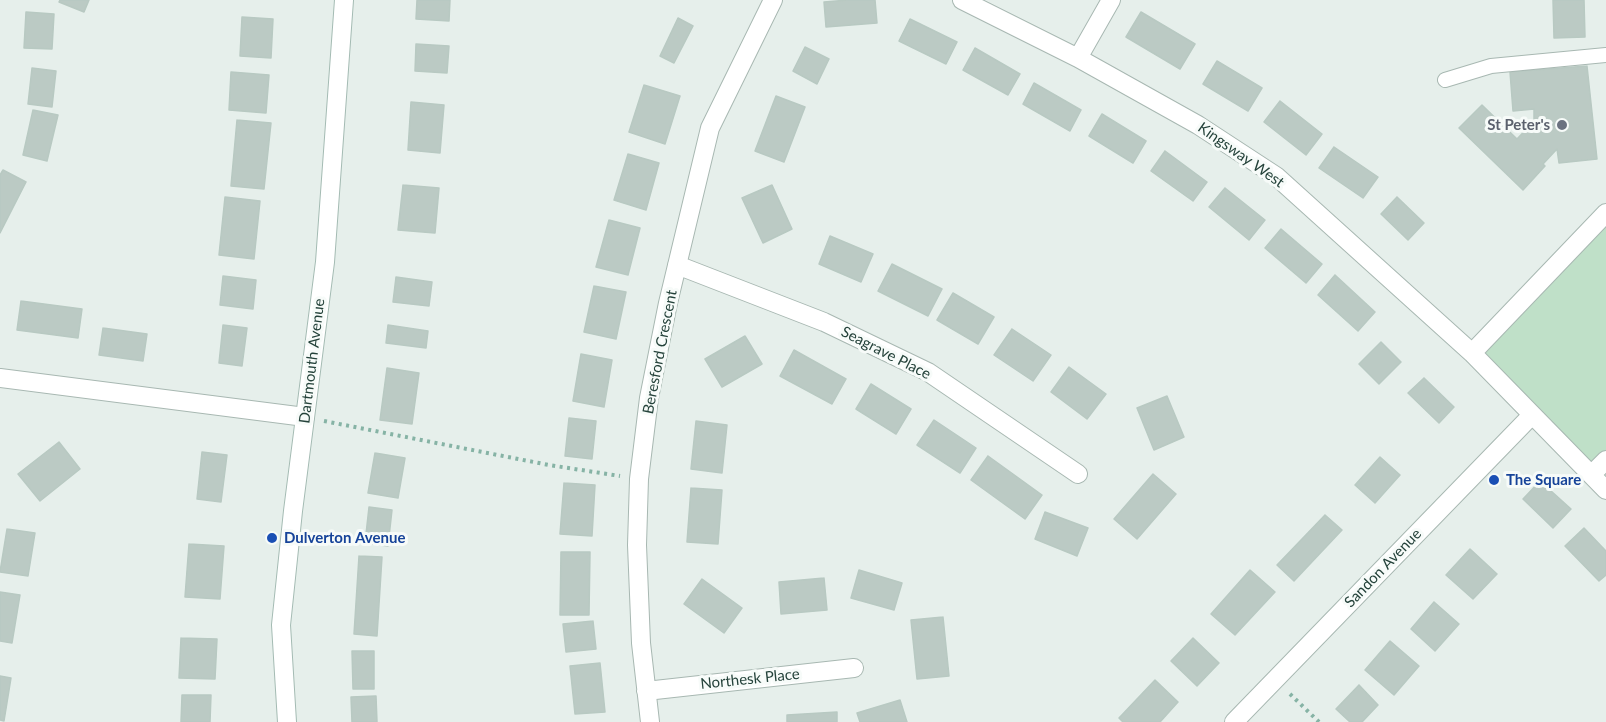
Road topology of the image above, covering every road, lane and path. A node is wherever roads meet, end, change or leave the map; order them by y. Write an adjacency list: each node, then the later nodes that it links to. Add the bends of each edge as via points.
1 (344, 0): 13 (street, Dartmouth Avenue, via 325,262)
2 (773, 0): 9 (street, Beresford Crescent, via 710,128)
3 (962, 0): 6 (street, Kingsway West)
4 (1111, 0): 6 (street)
5 (1606, 55): 7 (lane, via 1491,66)
6 (1078, 58): 10 (street, Kingsway West, via 1198,125 1276,176)
7 (1445, 80)
8 (1606, 213): 10 (street)
9 (677, 265): 15 (street, Seagrave Place, via 824,322 928,372); 17 (street, Beresford Crescent, via 649,398)
10 (1472, 353): 12 (street, Kingsway West)
11 (0, 378): 13 (street)
12 (1532, 415): 16 (street, Kingsway West); 20 (street, Sandon Avenue)
13 (305, 417): 17 (path); 22 (street, Dartmouth Avenue, via 281,625)
14 (1606, 460): 16 (street)
15 (1078, 474)
16 (1592, 474): 18 (street, Kingsway West)
17 (639, 479): 21 (street, Beresford Crescent, via 639,613)
18 (1606, 490)
19 (854, 668): 21 (street, Northesk Place)
20 (1274, 679): 24 (street, Sandon Avenue); 25 (path)
21 (646, 691): 23 (street, Beresford Crescent)
22 (287, 722)
23 (650, 722)
24 (1234, 722)
25 (1319, 722)

